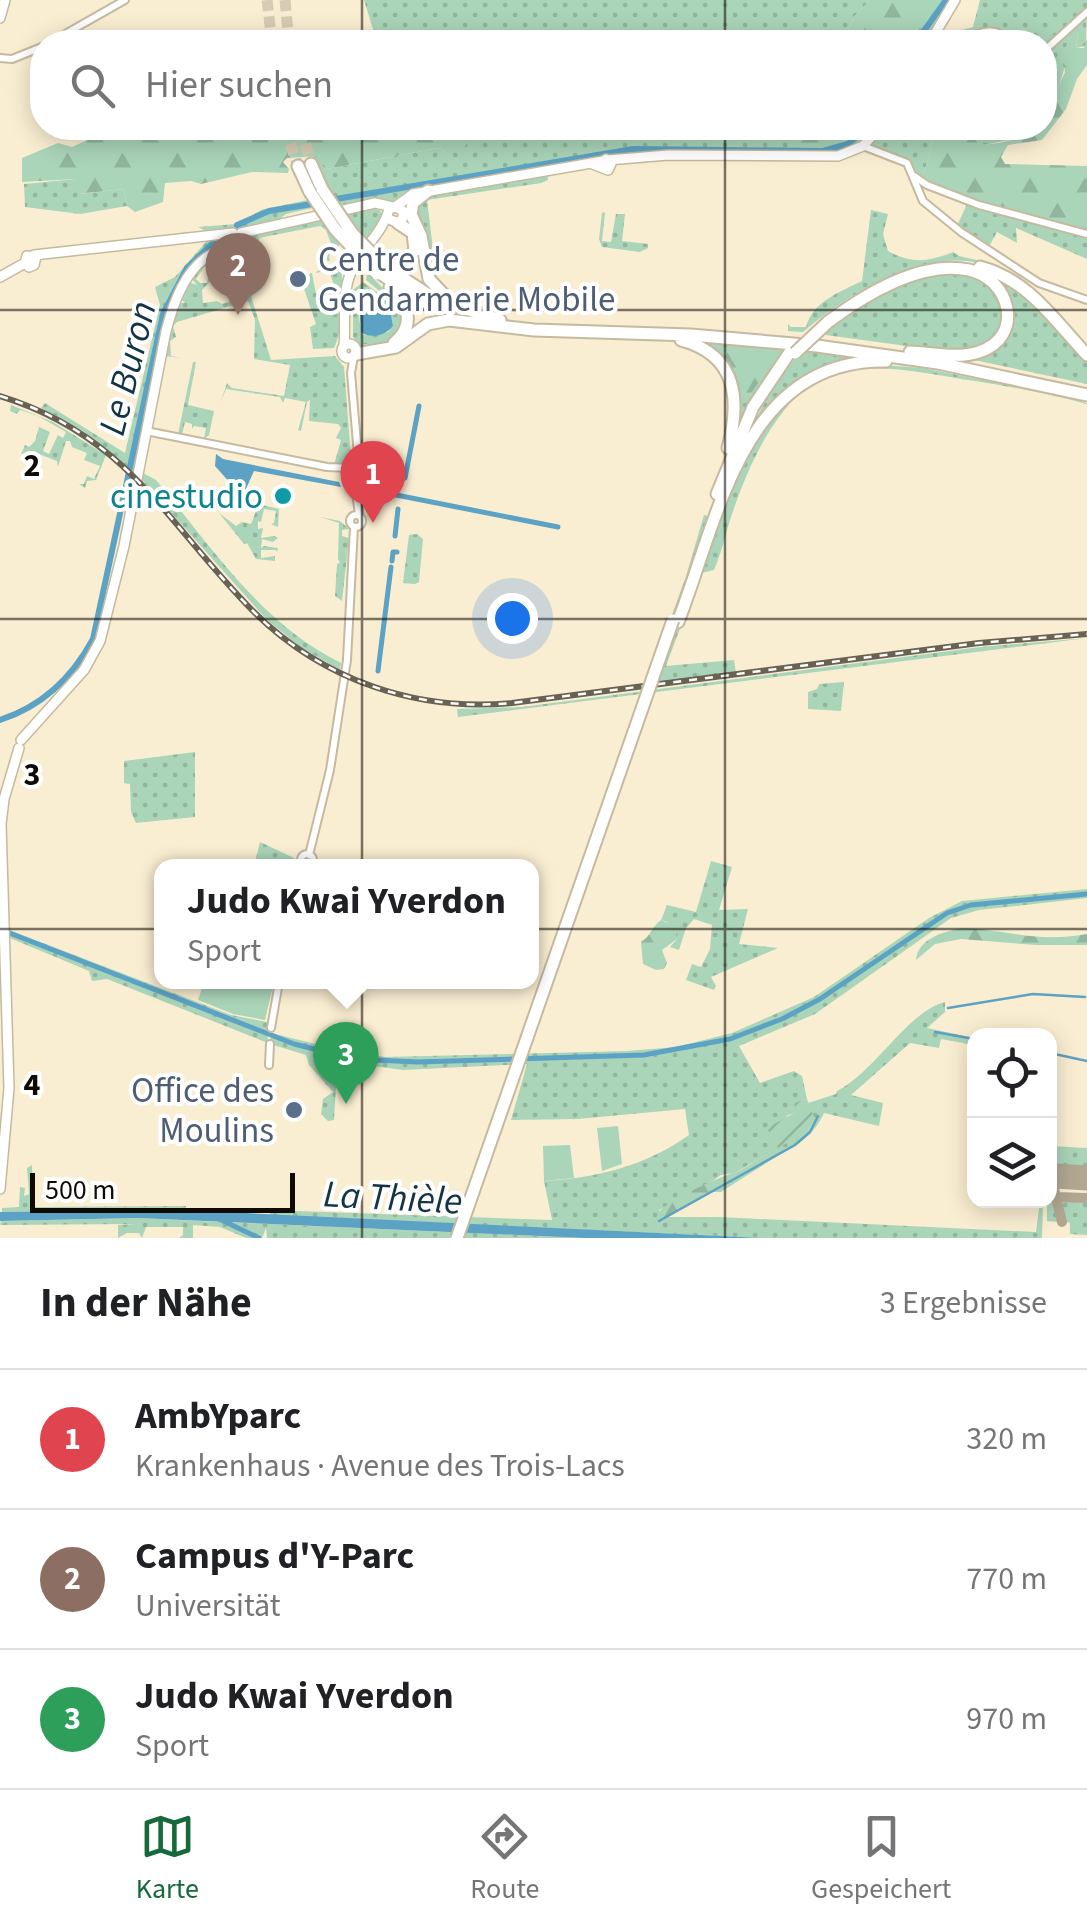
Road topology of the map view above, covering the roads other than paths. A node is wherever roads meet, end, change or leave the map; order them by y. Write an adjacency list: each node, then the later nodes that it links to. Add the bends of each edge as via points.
1 (4, 0): 5 (main road)
2 (125, 0): 6 (street)
3 (955, 0): 7 (main road)
4 (1087, 12): 8 (street)
5 (0, 18)
6 (72, 30)
7 (937, 30)
8 (1057, 39)
9 (30, 52): 10 (street)
10 (0, 58)
11 (869, 140): 12 (main road)
12 (864, 146): 15 (street, via 904,161); 19 (main road, via 831,157 630,158)
13 (312, 164): 17 (highway)
14 (298, 166): 17 (highway)
15 (914, 176): 16 (street); 18 (street)
16 (923, 182): 18 (street); 22 (street)
17 (316, 190): 24 (highway, bridge); 24 (highway, bridge, via 335,229)
18 (918, 191): 26 (street, via 931,209 1022,273)
19 (424, 192): 20 (main road); 21 (highway, via 411,208)
20 (395, 215): 21 (highway); 23 (main road, via 371,204); 24 (highway, via 412,233 415,250); 30 (main road, via 352,283)
21 (420, 234): 28 (highway, via 437,291)
22 (1087, 234)
23 (236, 237): 25 (main road, via 58,252); 35 (main road, via 202,261 177,298)
24 (381, 268): 28 (highway, via 440,309); 30 (highway, via 404,304 407,326 390,344)
25 (0, 277)
26 (1087, 300)
27 (825, 321): 31 (highway, via 886,287 940,270 980,273 1003,292 1007,322 990,347 962,355); 32 (highway, via 896,278 971,266 1023,287); 37 (highway, bridge, via 771,377 749,414)
28 (504, 324): 29 (highway); 30 (highway, via 442,320 396,347); 31 (highway, via 723,331)
29 (642, 333): 33 (highway); 37 (highway, via 702,347 730,379 734,418)
30 (351, 351): 36 (street)
31 (906, 352): 34 (highway)
32 (1087, 354)
33 (920, 360): 34 (highway); 37 (highway, via 842,365 792,390 755,433)
34 (1087, 392)
35 (146, 431): 36 (street); 39 (main road, via 106,622 89,662 21,744 2,816)
36 (355, 475): 38 (street, via 347,665)
37 (712, 516): 46 (highway, bridge); 46 (highway, bridge)
38 (311, 859)
39 (0, 889): 44 (main road, via 9,1088)
40 (278, 989): 41 (street)
41 (271, 1028)
42 (270, 1044): 43 (street)
43 (269, 1064)
44 (1, 1167): 45 (main road)
45 (0, 1188)
46 (460, 1238)

